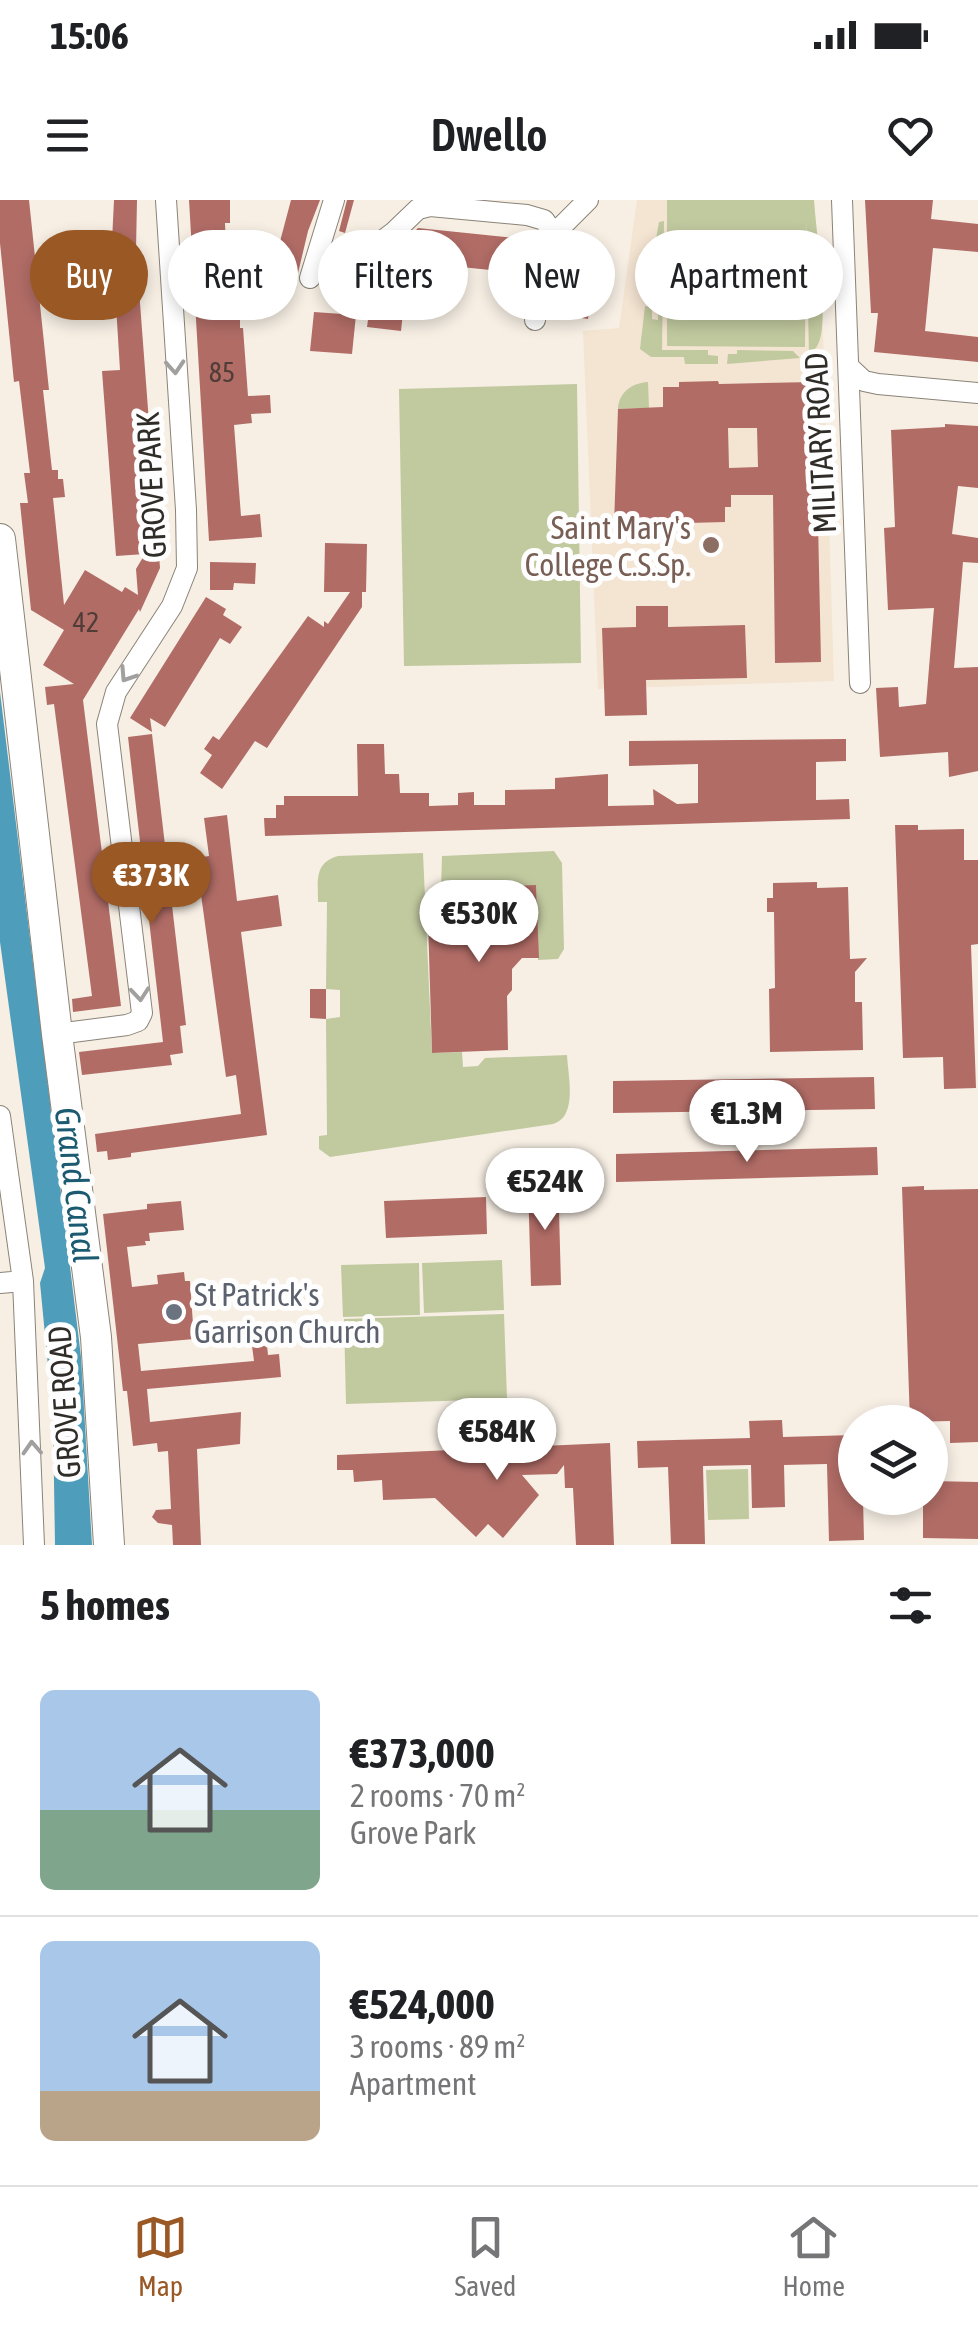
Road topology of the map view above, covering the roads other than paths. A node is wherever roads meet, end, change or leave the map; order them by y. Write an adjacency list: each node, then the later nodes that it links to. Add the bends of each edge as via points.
1 (166, 200): 13 (street, GROVE PARK, one-way to 13, via 186,568 172,606 116,692 108,724 142,1013 128,1024)
2 (334, 200): 8 (street)
3 (588, 200): 7 (street)
4 (842, 200): 9 (street, MILITARY ROAD)
5 (396, 230): 6 (street, via 430,206 527,215)
6 (551, 230)
7 (558, 230)
8 (310, 278)
9 (849, 368): 10 (street, via 878,384); 12 (street, MILITARY ROAD)
10 (978, 393)
11 (0, 538): 13 (main road, GROVE ROAD)
12 (860, 683)
13 (57, 1034): 18 (main road, GROVE ROAD, via 96,1337)
14 (0, 1116): 15 (street)
15 (23, 1281): 16 (street); 17 (street, one-way to 15)
16 (0, 1283)
17 (34, 1545)
18 (109, 1545)

